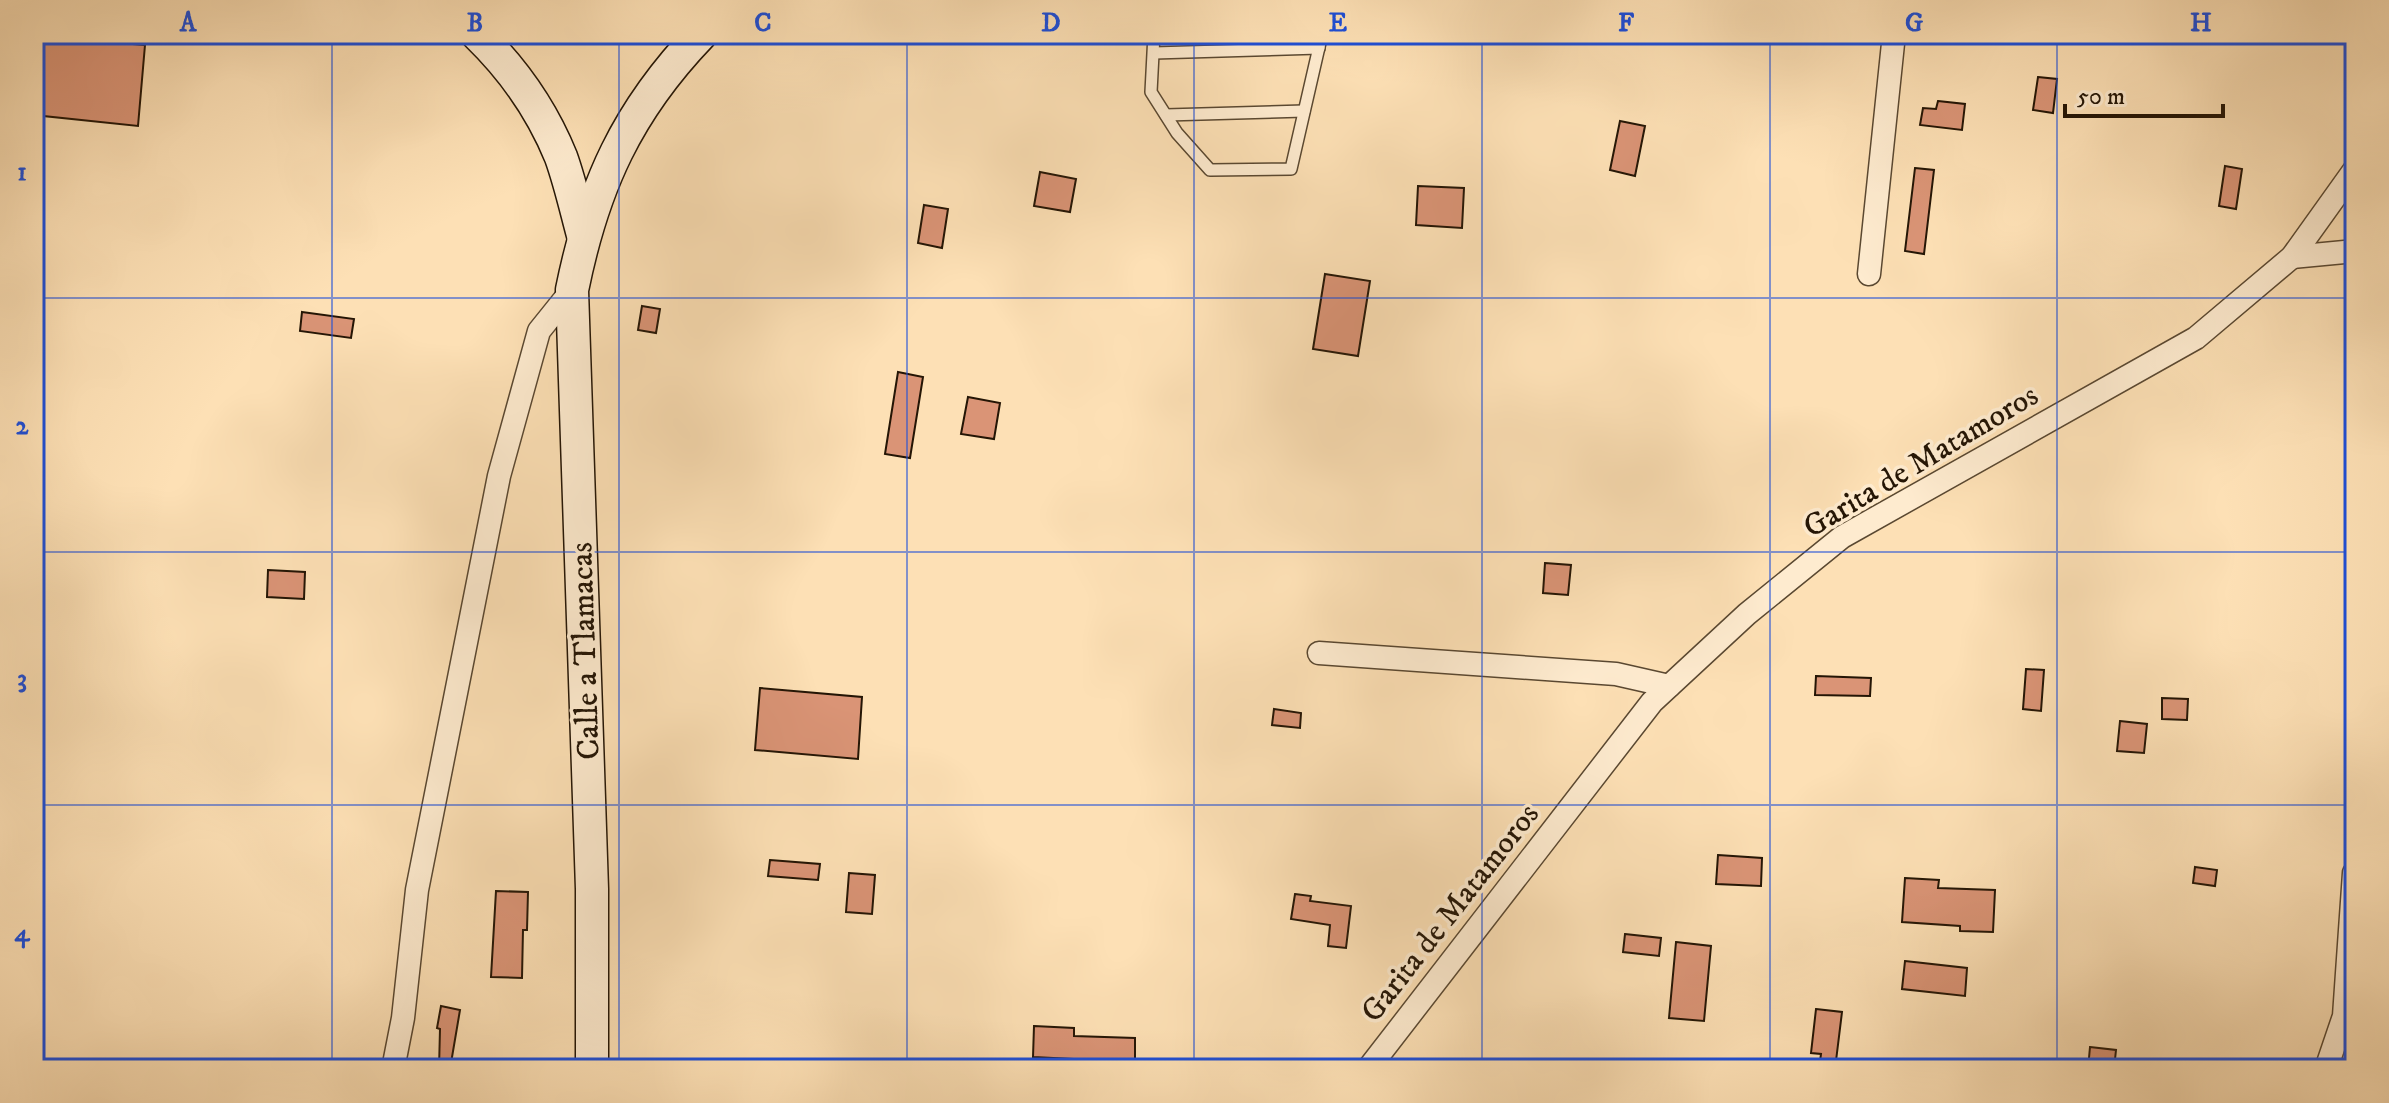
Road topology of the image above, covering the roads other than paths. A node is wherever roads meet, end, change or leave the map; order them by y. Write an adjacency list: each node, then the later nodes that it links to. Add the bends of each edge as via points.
1 (477, 34): 11 (main road, via 544,118 562,159)
2 (701, 34): 11 (main road, Calle a Tlamacas, via 644,101 622,137)
3 (1154, 34): 7 (lane)
4 (1322, 34): 6 (lane)
5 (1894, 34): 14 (street)
6 (1319, 48): 7 (lane); 8 (lane)
7 (1154, 53): 9 (lane, via 1151,92)
8 (1304, 111): 9 (lane); 9 (lane, via 1291,169 1210,170)
9 (1166, 115)
10 (2355, 169): 13 (street, Garita de Matamoros)
11 (583, 235): 15 (main road, Calle a Tlamacas)
12 (2355, 251): 13 (street)
13 (2292, 257): 17 (street, Garita de Matamoros, via 2196,338 1842,537)
14 (1869, 274)
15 (572, 290): 19 (street, via 539,331 499,476 420,876); 20 (main road, Calle a Tlamacas, via 592,874)
16 (1319, 653): 17 (street, via 1616,674)
17 (1669, 686): 21 (street, Garita de Matamoros)
18 (2354, 873): 22 (street, via 2344,1016)
19 (393, 1069)
20 (592, 1069)
21 (1368, 1069)
22 (2326, 1069)

